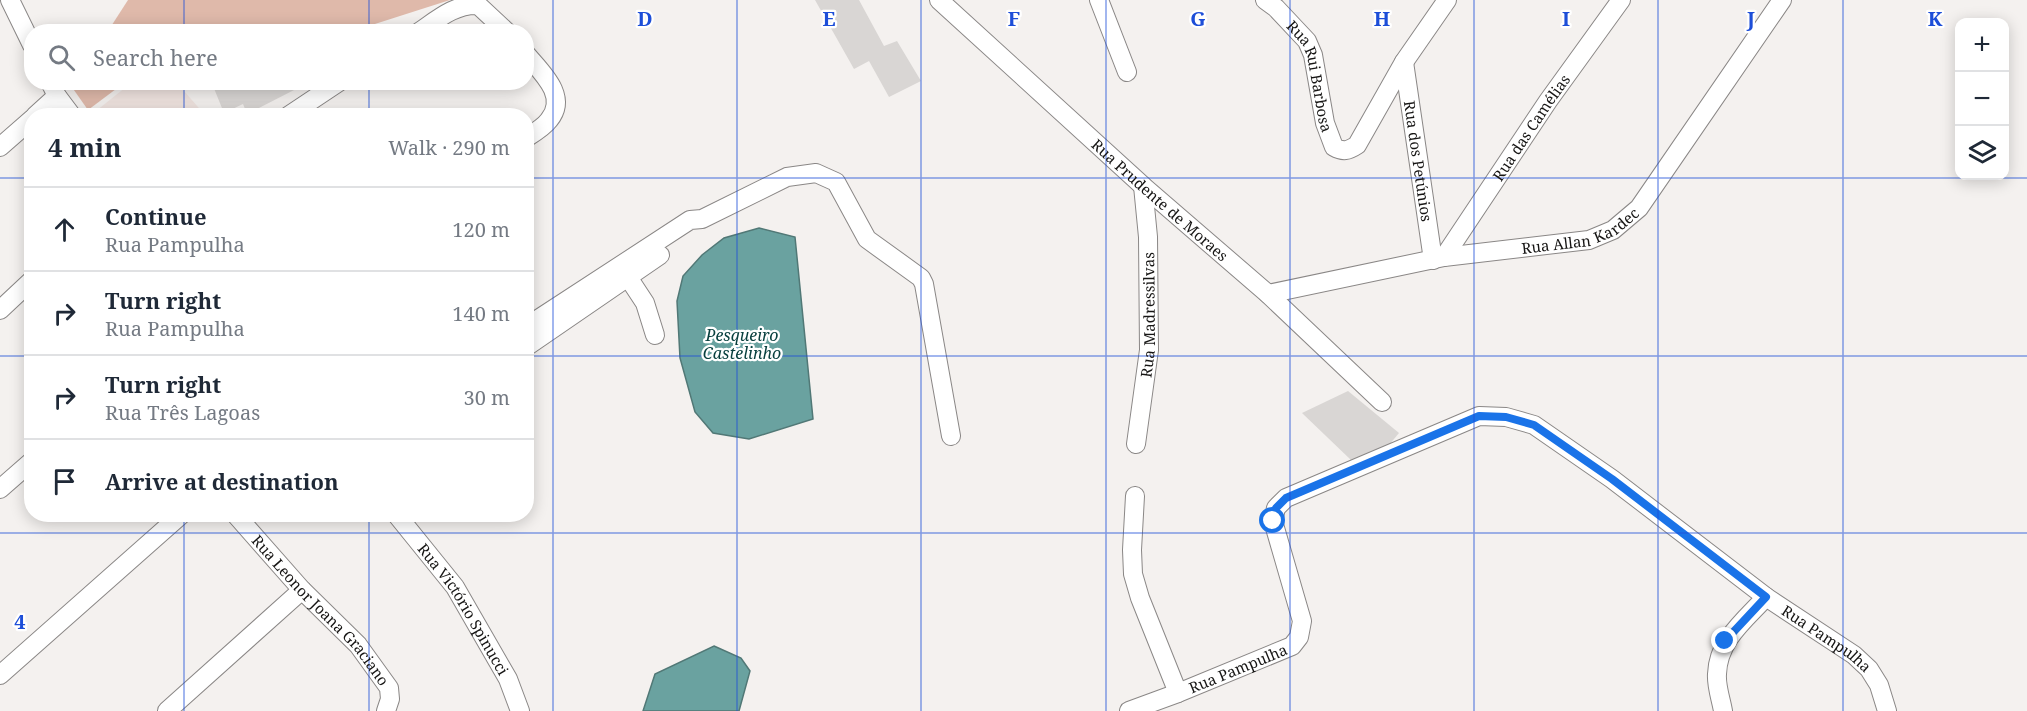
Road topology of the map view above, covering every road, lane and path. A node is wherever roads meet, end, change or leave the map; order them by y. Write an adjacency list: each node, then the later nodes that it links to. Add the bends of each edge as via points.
1 (10, 0): 10 (street)
2 (939, 0): 23 (street, Rua Prudente de Moraes)
3 (1099, 0): 13 (street)
4 (1265, 0): 11 (street, Rua Rui Barbosa, via 1307,41 1314,55 1325,123 1334,147 1339,150 1349,151 1356,145)
5 (1447, 0): 11 (street)
6 (1621, 0): 24 (street, Rua das Camélias)
7 (1782, 0): 24 (street, Rua Allan Kardec, via 1640,208 1613,230 1589,240)
8 (431, 24): 9 (street, via 454,9 478,4)
9 (500, 24)
10 (24, 29)
11 (1404, 62): 24 (street, Rua dos Petúnios)
12 (534, 64): 21 (street, via 552,85 556,97 550,120)
13 (1127, 72)
14 (53, 90): 17 (street)
15 (55, 90): 18 (street)
16 (327, 90): 19 (street)
17 (41, 108)
18 (67, 108)
19 (300, 108)
20 (24, 126): 22 (street)
21 (534, 132)
22 (0, 147)
23 (1143, 186): 27 (street, Rua Prudente de Moraes); 33 (street, Rua Madressilvas, via 1148,237 1149,350)
24 (1439, 258): 27 (street, Rua Allan Kardec)
25 (625, 271): 29 (street); 30 (street, via 645,303); 32 (street, via 690,220 702,219 787,177 816,173 836,182 867,239 924,284)
26 (24, 288): 28 (street)
27 (1268, 294): 31 (street, Rua Prudente de Moraes)
28 (0, 310)
29 (538, 326)
30 (655, 335)
31 (1382, 402)
32 (951, 436)
33 (1136, 444)
34 (24, 468): 35 (street)
35 (0, 489)
36 (1135, 496): 43 (street, via 1134,574)
37 (173, 522): 42 (street)
38 (243, 522): 40 (street, Rua Leonor Joana Graciano)
39 (402, 522): 46 (street, Rua Victório Spinucci, via 455,587 508,679)
40 (302, 590): 44 (street); 45 (street, Rua Leonor Joana Graciano, via 358,645 389,688)
41 (1766, 597): 43 (street, Rua Pampulha, via 1612,479 1534,425 1506,417 1479,416 1286,498 1276,508 1273,521 1302,621 1299,637 1292,645); 48 (street, via 1725,641 1716,676); 49 (street, Rua Pampulha, via 1869,669)
42 (0, 675)
43 (1178, 693): 47 (street, Rua Pampulha)
44 (167, 711)
45 (386, 711)
46 (520, 711)
47 (1129, 711)
48 (1723, 711)
49 (1887, 711)

